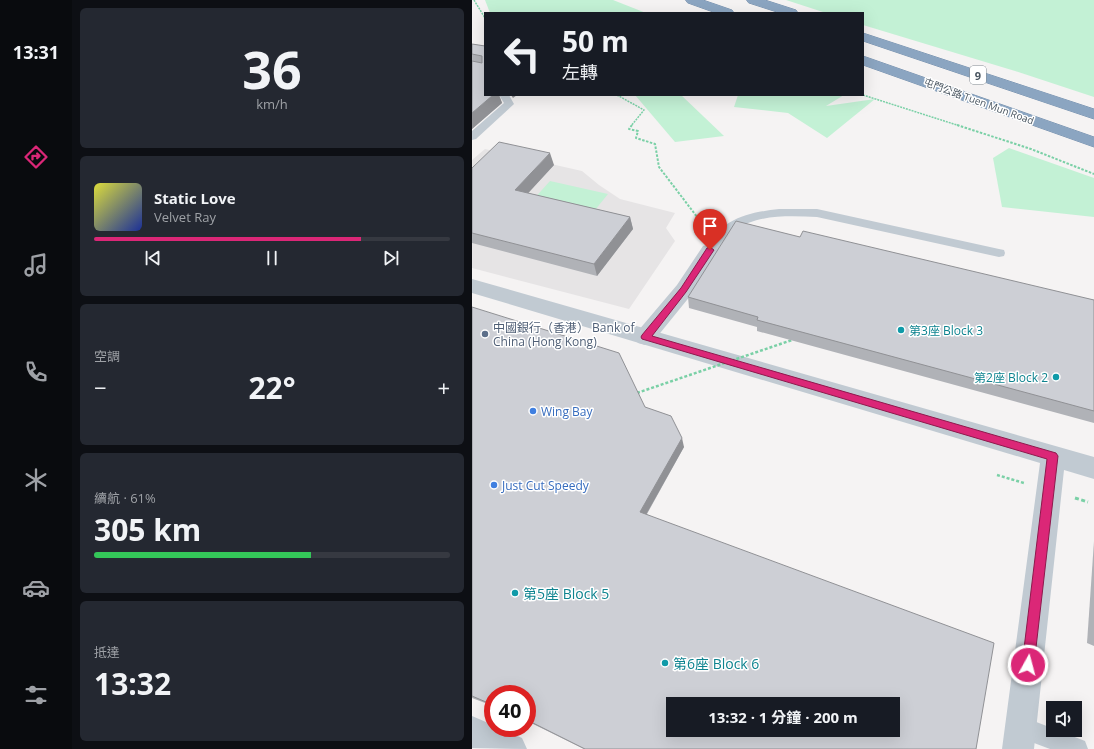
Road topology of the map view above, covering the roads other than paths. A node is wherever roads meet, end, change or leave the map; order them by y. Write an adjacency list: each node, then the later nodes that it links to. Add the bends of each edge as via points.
1 (692, 0): 3 (highway)
2 (753, 0): 5 (highway)
3 (713, 9): 4 (highway)
4 (724, 12)
5 (789, 12)
6 (864, 37): 9 (highway, 屯門公路 Tuen Mun Road / 9)
7 (864, 60): 11 (highway, 屯門公路 Tuen Mun Road / 9)
8 (505, 96): 10 (lane, via 509,104)
9 (1094, 114)
10 (472, 137)
11 (1094, 142)
12 (710, 250): 13 (lane, via 721,234 739,222 752,217 791,212 817,213); 15 (street, via 684,290)
13 (999, 253)
14 (472, 286): 15 (street)
15 (646, 337): 16 (street)
16 (1053, 456): 17 (street); 19 (street)
17 (1094, 468)
18 (472, 732): 20 (street)
19 (1019, 738): 21 (lane)
20 (511, 749)
21 (1077, 749)

